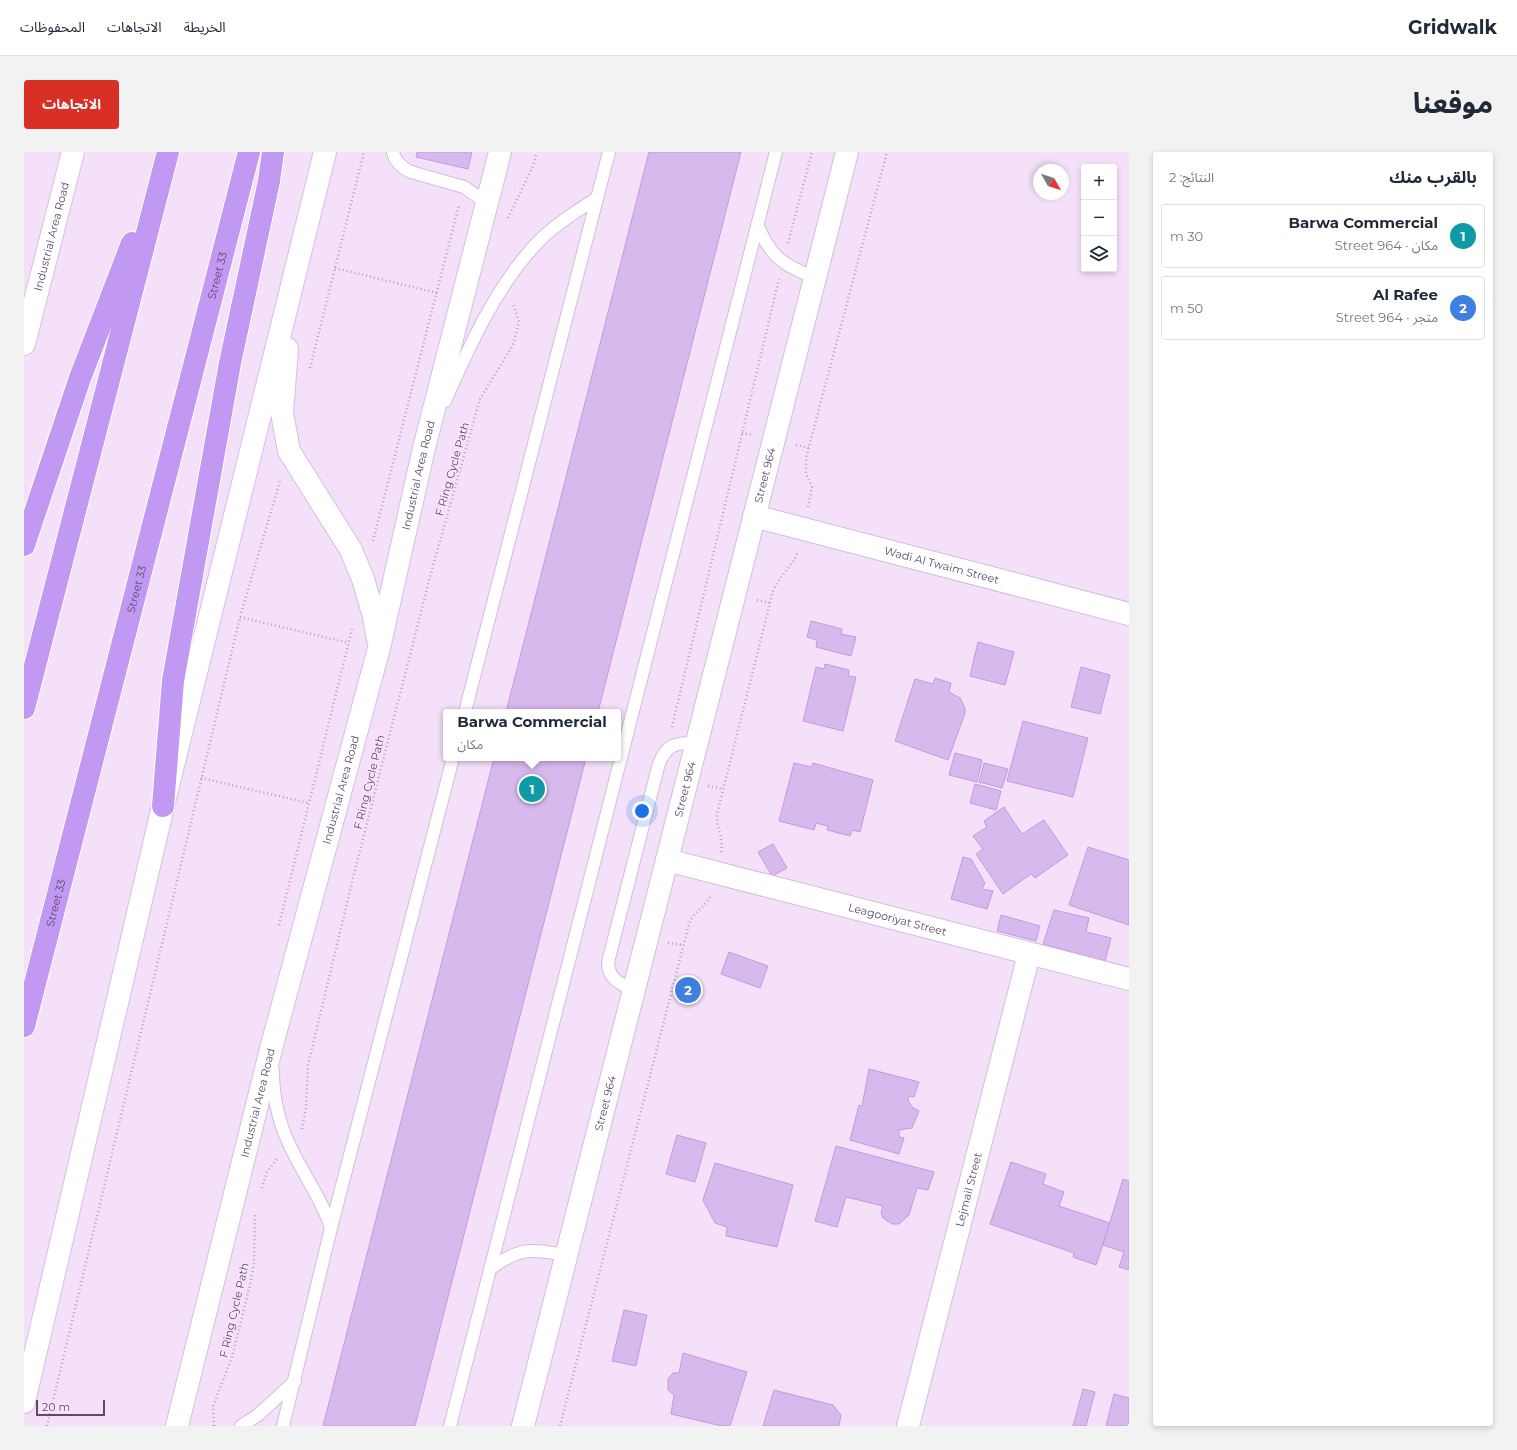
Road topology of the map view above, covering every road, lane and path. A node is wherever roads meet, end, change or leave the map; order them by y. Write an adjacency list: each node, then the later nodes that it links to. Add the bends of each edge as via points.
1 (72, 152): 26 (street, Industrial Area Road)
2 (249, 152): 55 (highway, Street 33)
3 (273, 152): 48 (highway, via 230,363 173,681)
4 (325, 152): 22 (street)
5 (364, 152): 21 (path)
6 (393, 152): 15 (lane, via 398,163 407,170)
7 (500, 152): 17 (street, Industrial Area Road)
8 (537, 152): 18 (path)
9 (609, 152): 16 (lane)
10 (776, 152): 19 (lane)
11 (812, 152): 20 (path)
12 (847, 152): 23 (street, Street 964)
13 (887, 152): 31 (path, via 806,458 806,474 812,487)
14 (168, 153): 32 (highway, via 80,378); 39 (highway)
15 (464, 187): 17 (lane); 25 (path)
16 (598, 198): 24 (lane, via 556,225 523,258); 40 (lane)
17 (487, 203): 28 (street, Industrial Area Road)
18 (508, 220)
19 (757, 224): 20 (lane, via 766,244); 43 (lane)
20 (783, 263): 23 (lane); 42 (path)
21 (335, 268): 25 (path); 27 (path)
22 (293, 277): 29 (street, via 282,412); 48 (street)
23 (814, 278): 30 (street, Street 964)
24 (507, 282): 28 (lane, via 471,344); 57 (path, F Ring Cycle Path, via 519,322 513,346 480,399 431,573 308,1065 303,1127)
25 (437, 293): 33 (path)
26 (24, 344)
27 (308, 375)
28 (424, 448): 38 (street, Industrial Area Road)
29 (289, 451): 33 (street, via 351,550); 35 (path)
30 (754, 516): 31 (street, Wadi Al Twaim Street); 41 (street, Street 964)
31 (803, 529): 34 (street, Wadi Al Twaim Street); 50 (path, via 796,558 778,579 773,591 717,814 722,843)
32 (24, 545)
33 (363, 579): 38 (street, via 373,613)
34 (1129, 614)
35 (240, 617): 37 (path); 46 (path)
36 (354, 621): 37 (path)
37 (349, 643): 47 (path)
38 (379, 648): 56 (street, Industrial Area Road)
39 (24, 708)
40 (466, 709)
41 (697, 743): 42 (lane, via 680,742); 49 (street, Street 964)
42 (666, 750): 54 (lane, via 658,767 608,962 613,979)
43 (621, 756)
44 (452, 761): 60 (lane)
45 (620, 761): 62 (lane)
46 (201, 778): 47 (path); 65 (path)
47 (310, 803): 51 (path)
48 (163, 806): 64 (street)
49 (667, 860): 50 (street, Leagooriyat Street); 54 (street, Street 964)
50 (716, 872): 52 (street, Leagooriyat Street); 72 (path, via 709,900 689,924)
51 (278, 926)
52 (1029, 954): 53 (street, Leagooriyat Street); 73 (street, Lejmail Street)
53 (1129, 980)
54 (634, 990): 61 (street, Street 964)
55 (24, 1026)
56 (272, 1045): 57 (lane, via 276,1109); 66 (street, Industrial Area Road)
57 (290, 1147): 58 (path, F Ring Cycle Path, via 278,1156 267,1172); 60 (lane, via 317,1194)
58 (261, 1192)
59 (257, 1207): 67 (path, F Ring Cycle Path, via 254,1263 250,1285 232,1357 212,1406)
60 (331, 1228): 63 (lane)
61 (566, 1255): 62 (lane, via 536,1250 520,1252 507,1257); 71 (street, Street 964)
62 (490, 1269): 70 (lane)
63 (295, 1381): 68 (lane, via 258,1415); 69 (lane)
64 (24, 1402)
65 (47, 1426)
66 (177, 1426)
67 (214, 1426)
68 (241, 1426)
69 (283, 1426)
70 (450, 1426)
71 (523, 1426)
72 (560, 1426)
73 (908, 1426)

